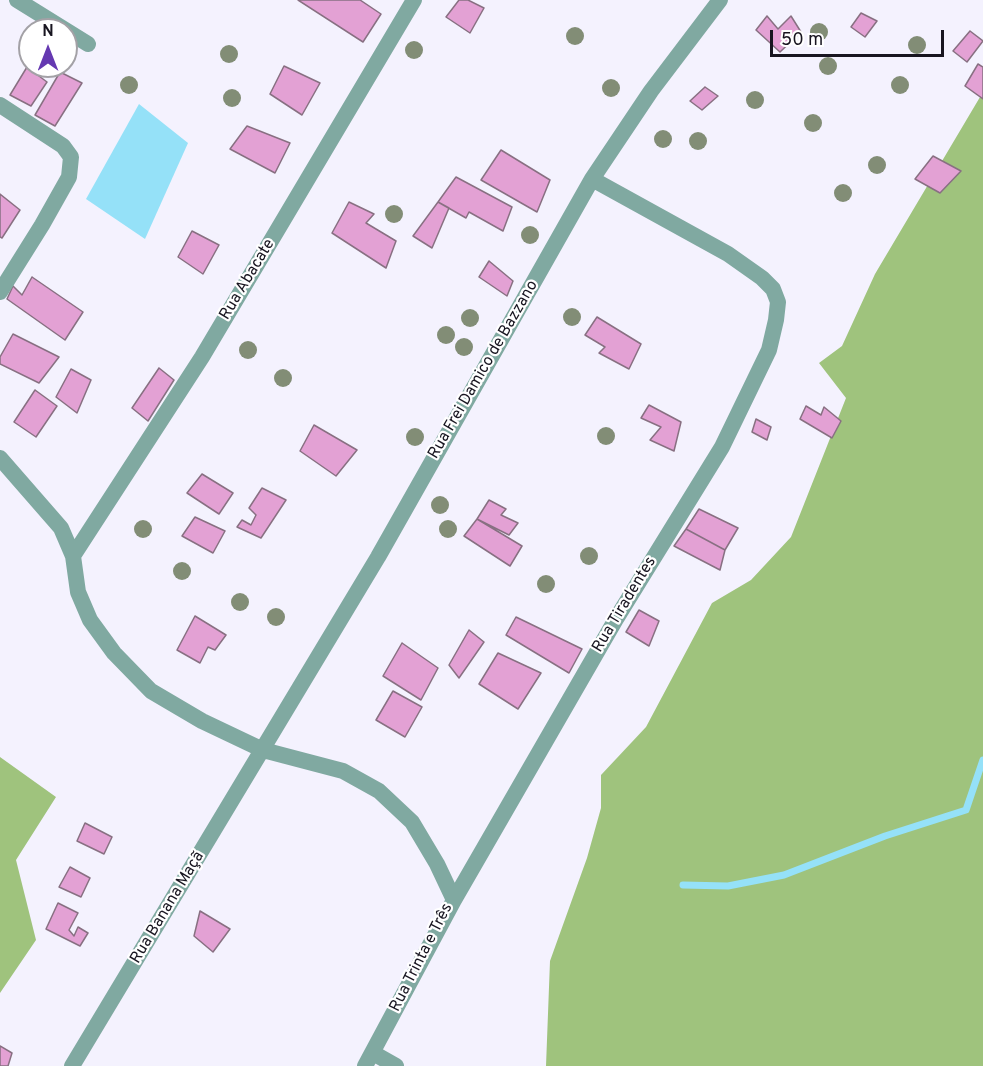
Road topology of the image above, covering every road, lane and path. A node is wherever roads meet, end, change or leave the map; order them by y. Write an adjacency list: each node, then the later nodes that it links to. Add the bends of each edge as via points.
1 (17, 0): 4 (street)
2 (414, 0): 9 (street, Rua Abacate, via 202,357)
3 (711, 3): 6 (street, Rua Frei Damico de Bazzano)
4 (88, 44)
5 (0, 105): 7 (street, via 63,146 71,157 69,177)
6 (592, 179): 10 (street, Rua Frei Damico de Bazzano, via 378,557); 11 (street, Rua Tiradentes, via 728,254 762,278 773,289 778,302 776,320 769,350 722,447 616,619)
7 (0, 292)
8 (0, 458): 9 (street, Rua Trinta e Três, via 60,528)
9 (73, 556): 10 (street, Rua Trinta e Três, via 78,592 90,620 114,653 152,691 201,721)
10 (263, 750): 11 (street, Rua Trinta e Três, via 343,771 379,792 412,822); 13 (street, Rua Banana Maçã)
11 (454, 900): 12 (street, Rua Trinta e Três)
12 (370, 1059): 14 (street)
13 (72, 1066)
14 (396, 1066)

